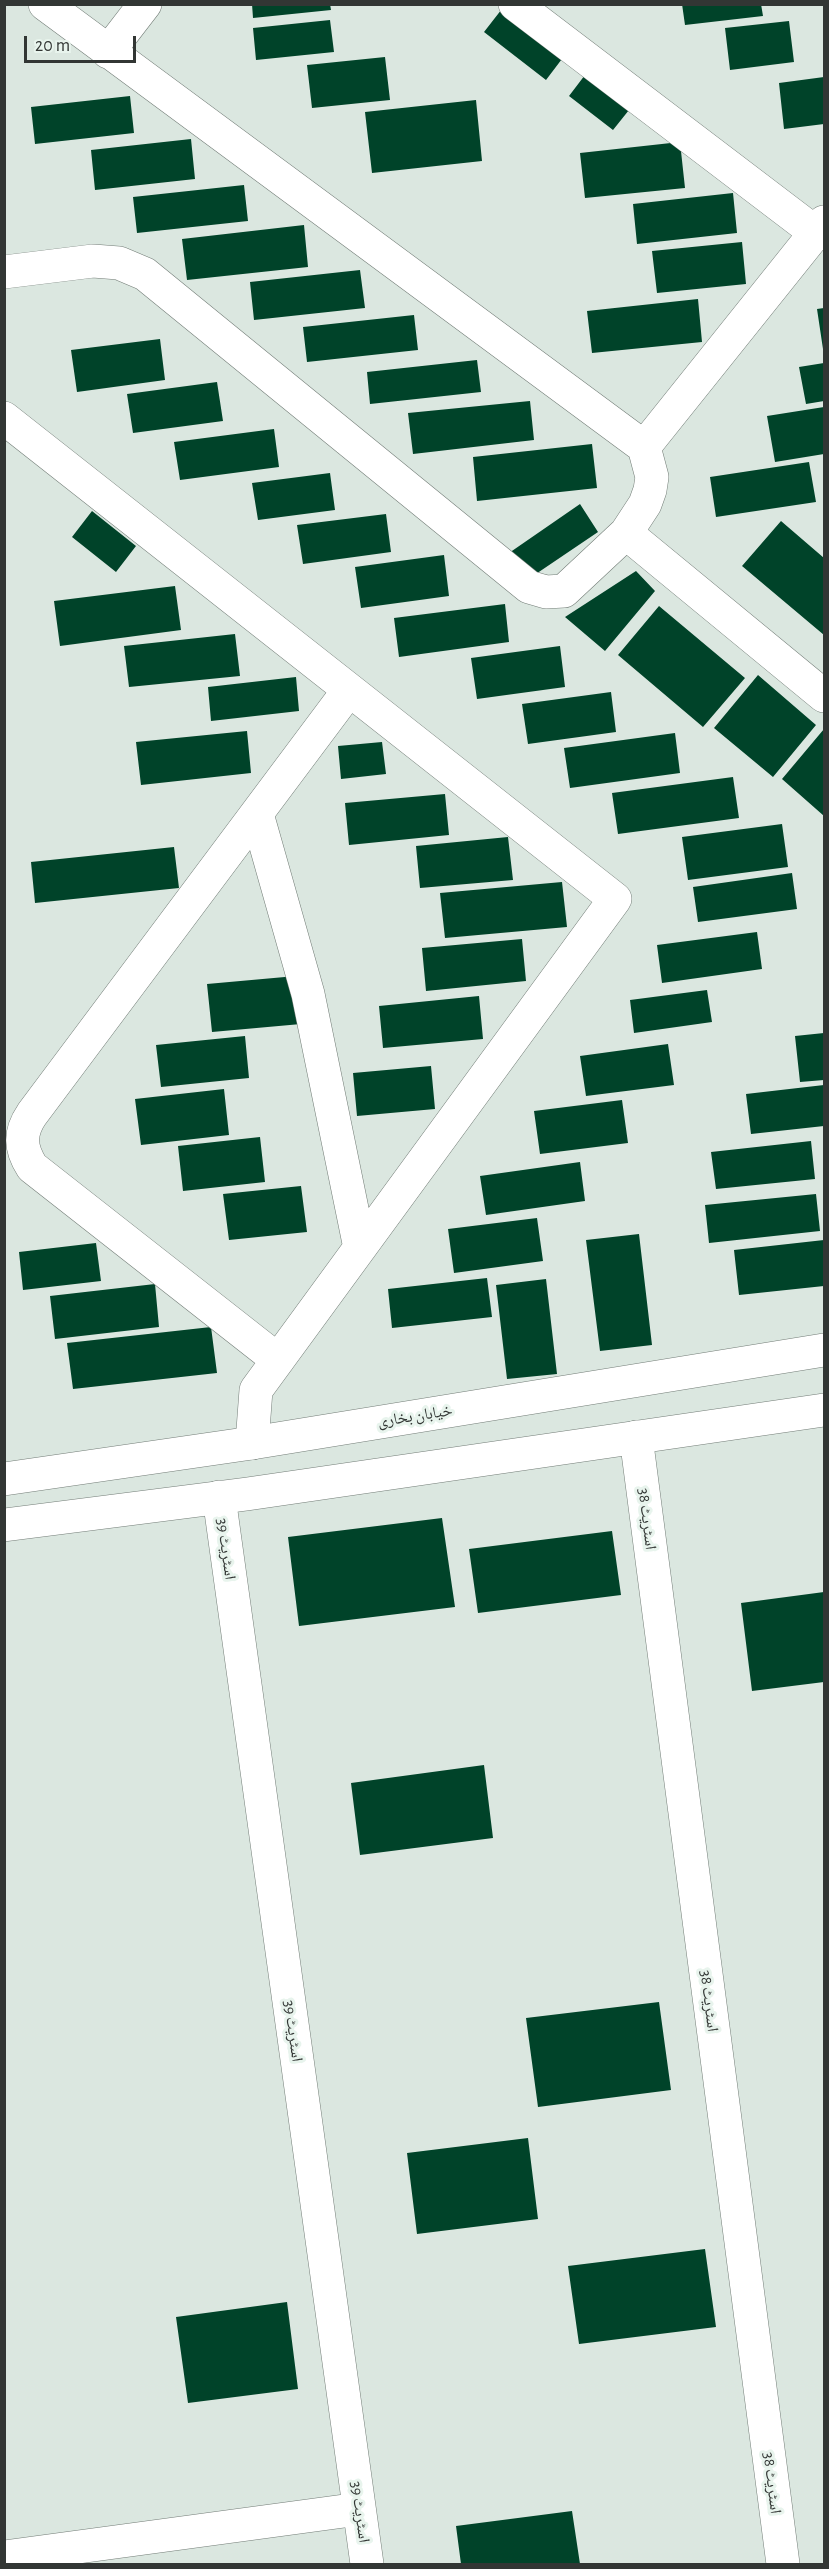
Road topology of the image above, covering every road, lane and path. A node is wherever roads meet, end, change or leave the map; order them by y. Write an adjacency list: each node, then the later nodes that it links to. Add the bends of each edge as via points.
1 (45, 4): 4 (street)
2 (145, 4): 4 (street)
3 (514, 4): 5 (street)
4 (108, 52): 8 (street)
5 (820, 227): 8 (street)
6 (4, 272): 9 (street, via 93,261 119,263 145,274 529,587 546,592 564,591)
7 (4, 418): 10 (street)
8 (644, 447): 9 (street, via 652,477 650,490)
9 (626, 534): 11 (street)
10 (349, 690): 12 (street); 13 (street, via 615,899)
11 (825, 696)
12 (257, 814): 13 (street, via 308,994); 15 (street, via 32,1114 22,1135 22,1146 32,1167)
13 (360, 1248): 15 (street)
14 (825, 1350): 18 (street, خیابان بخاری)
15 (278, 1360): 18 (street, via 256,1390)
16 (825, 1410): 17 (street)
17 (636, 1437): 20 (street); 25 (street, اسٹریٹ 38)
18 (252, 1443): 19 (street, خیابان بخاری)
19 (4, 1479)
20 (219, 1497): 21 (street); 22 (street, اسٹریٹ 39)
21 (4, 1525)
22 (359, 2509): 23 (street); 24 (street, اسٹریٹ 39)
23 (4, 2558)
24 (367, 2565)
25 (783, 2565)

